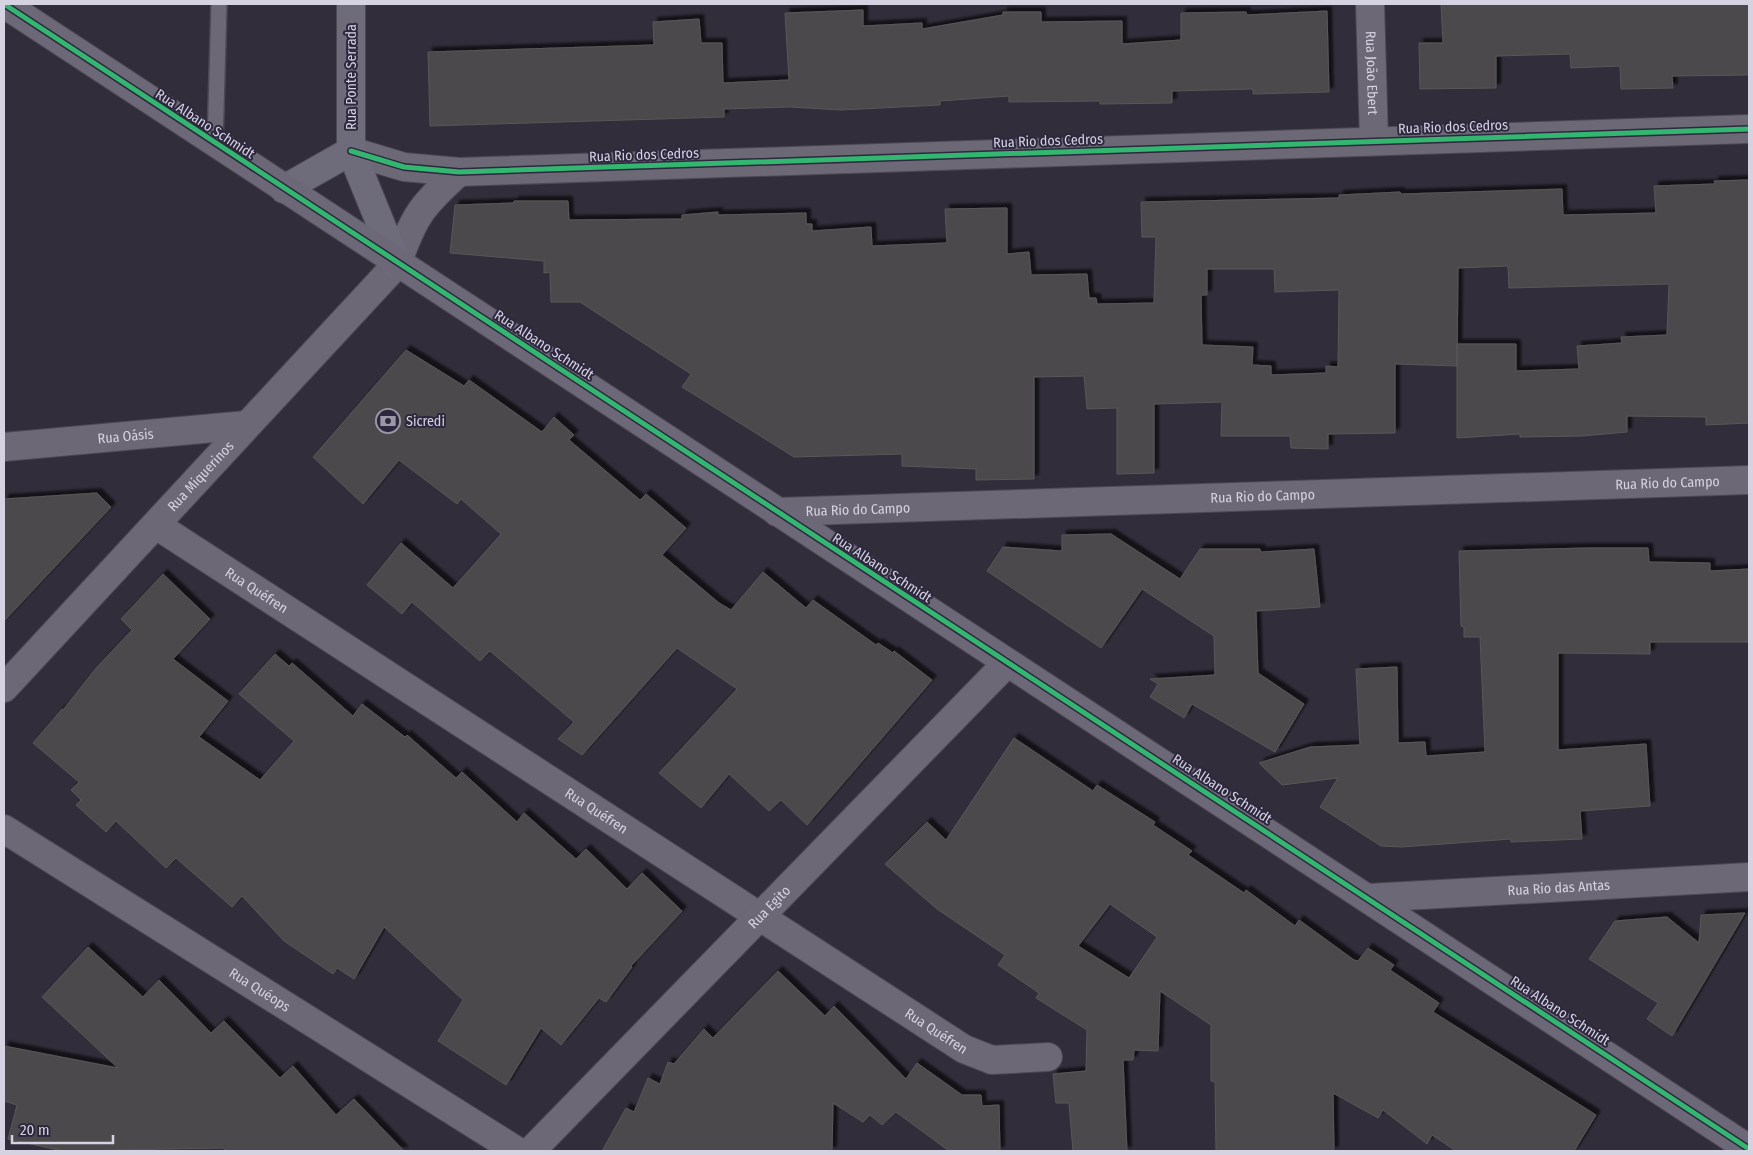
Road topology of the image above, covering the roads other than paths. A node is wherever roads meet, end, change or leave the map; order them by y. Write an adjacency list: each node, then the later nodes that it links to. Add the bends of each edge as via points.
1 (4, 4): 7 (main road, Rua Albano Schmidt)
2 (218, 4): 7 (lane)
3 (351, 4): 8 (street, Rua Ponte Serrada)
4 (1370, 4): 6 (street, Rua João Ebert)
5 (1749, 129): 6 (street, Rua Rio dos Cedros)
6 (1374, 141): 9 (street, Rua Rio dos Cedros)
7 (215, 144): 10 (main road, Rua Albano Schmidt)
8 (351, 151): 9 (street, Rua Rio dos Cedros, via 404,167); 10 (street); 11 (street, Rua Ponte Serrada)
9 (459, 172): 11 (street, via 419,211)
10 (284, 189): 11 (main road, Rua Albano Schmidt)
11 (398, 264): 12 (street, Rua Miquerinos); 15 (main road, Rua Albano Schmidt)
12 (247, 426): 13 (street, Rua Oásis); 16 (street, Rua Miquerinos)
13 (4, 447)
14 (1749, 480): 15 (street, Rua Rio do Campo)
15 (777, 512): 17 (main road, Rua Albano Schmidt)
16 (156, 525): 18 (street, Rua Miquerinos); 22 (street, Rua Quéfren)
17 (1007, 663): 21 (main road, Rua Albano Schmidt); 22 (street, Rua Egito)
18 (4, 688)
19 (4, 830): 25 (street, Rua Quéops)
20 (1749, 877): 21 (street, Rua Rio das Antas)
21 (1368, 898): 24 (main road, Rua Albano Schmidt)
22 (761, 916): 23 (street, Rua Quéfren, via 964,1048 992,1060); 26 (street, Rua Egito)
23 (1048, 1057)
24 (1749, 1149)
25 (517, 1151)
26 (531, 1151)

